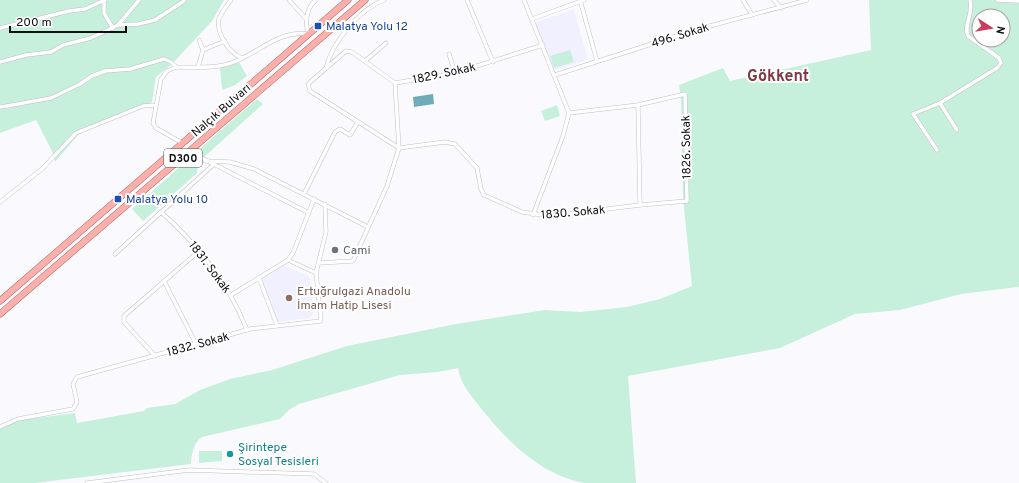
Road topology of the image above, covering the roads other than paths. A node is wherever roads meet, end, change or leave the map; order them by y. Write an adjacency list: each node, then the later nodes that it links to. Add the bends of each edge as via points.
1 (105, 0): 24 (street, via 86,9); 25 (street, via 104,13)
2 (139, 0): 23 (street)
3 (231, 0): 28 (street, via 219,21 219,29)
4 (289, 0): 21 (street)
5 (316, 0): 21 (street, via 310,7)
6 (348, 0): 26 (highway, Nalçık Bulvarı / D300)
7 (365, 0): 54 (highway, Nalçık Bulvarı / D300)
8 (384, 0): 40 (street, via 376,3 349,25 327,60)
9 (467, 0): 37 (street)
10 (524, 0): 22 (street)
11 (743, 0): 20 (street)
12 (774, 0): 19 (street)
13 (807, 0): 19 (street, 496. Sokak)
14 (970, 0): 44 (street, via 972,10 966,30 968,36 1000,58 1000,65)
15 (998, 0): 18 (street)
16 (184, 1): 23 (street, via 155,20)
17 (582, 1): 22 (street); 35 (street)
18 (1019, 1)
19 (781, 8): 20 (street, 496. Sokak)
20 (752, 15): 35 (street, 496. Sokak)
21 (306, 19): 26 (street)
22 (532, 19): 30 (street)
23 (118, 25): 25 (street)
24 (0, 28)
25 (113, 28): 36 (street, via 91,38 63,45 51,52)
26 (308, 34): 33 (street, via 277,39); 51 (highway, Nalçık Bulvarı / D300)
27 (199, 40): 31 (street)
28 (225, 41): 31 (street); 33 (street, via 231,51)
29 (386, 44): 34 (street)
30 (543, 45): 37 (street, 1829. Sokak); 42 (street)
31 (203, 50): 39 (street, via 200,53)
32 (449, 54): 41 (street)
33 (242, 58): 39 (street, via 227,65)
34 (365, 61): 40 (street, via 352,52 343,53); 43 (street)
35 (596, 61): 42 (street, 496. Sokak)
36 (0, 62)
37 (493, 62): 41 (street, 1829. Sokak)
38 (176, 67): 39 (street); 45 (street, via 162,77); 47 (street, via 164,59 130,69 105,71 51,98)
39 (198, 67)
40 (325, 69): 49 (street, via 308,84 308,89)
41 (455, 74): 43 (street, 1829. Sokak)
42 (555, 75): 48 (street)
43 (394, 83): 52 (street)
44 (940, 103): 50 (street); 53 (street, via 913,114)
45 (156, 105): 51 (street, via 153,120 155,126); 60 (street, via 142,106 76,133 42,169)
46 (638, 105): 48 (street); 59 (street, 1826. Sokak, via 685,94); 62 (street)
47 (1, 107)
48 (569, 113): 65 (street)
49 (358, 122): 52 (street); 57 (street, via 350,135 340,129 335,132)
50 (957, 130)
51 (182, 143): 75 (highway, Nalçık Bulvarı / D300)
52 (399, 148): 65 (street, 1830. Sokak, via 448,142 455,144 477,168 484,195); 66 (street, via 387,186)
53 (937, 150)
54 (190, 152): 55 (street); 76 (highway, Nalçık Bulvarı / D300)
55 (205, 161): 56 (street); 57 (street, via 239,164)
56 (212, 165): 63 (street); 64 (street)
57 (304, 194): 58 (street)
58 (314, 199): 61 (street); 64 (street)
59 (687, 201): 62 (street, 1830. Sokak)
60 (0, 202)
61 (325, 204): 66 (street); 70 (street, via 326,232)
62 (640, 205): 65 (street, 1830. Sokak, via 550,216)
63 (161, 212): 67 (street, 1831. Sokak); 68 (street)
64 (309, 213): 69 (street)
65 (533, 215)
66 (368, 227): 70 (street, via 353,261)
67 (199, 251): 73 (street); 74 (street, 1831. Sokak)
68 (115, 254)
69 (288, 260): 71 (street); 72 (street)
70 (319, 263): 71 (street)
71 (316, 273): 77 (street, 1832. Sokak, via 321,321)
72 (259, 278): 74 (street); 77 (street)
73 (164, 281): 79 (street); 80 (street, via 124,318 124,322)
74 (231, 295): 78 (street, 1831. Sokak)
75 (0, 301)
76 (0, 314)
77 (277, 325): 78 (street, 1832. Sokak)
78 (247, 330): 79 (street, 1832. Sokak)
79 (196, 344): 80 (street, 1832. Sokak)
80 (155, 356): 81 (street, 1832. Sokak, via 77,378 74,384 77,402 73,409 18,418)
81 (0, 427)
82 (87, 483): 83 (street, via 189,470 314,474)
83 (326, 483)

